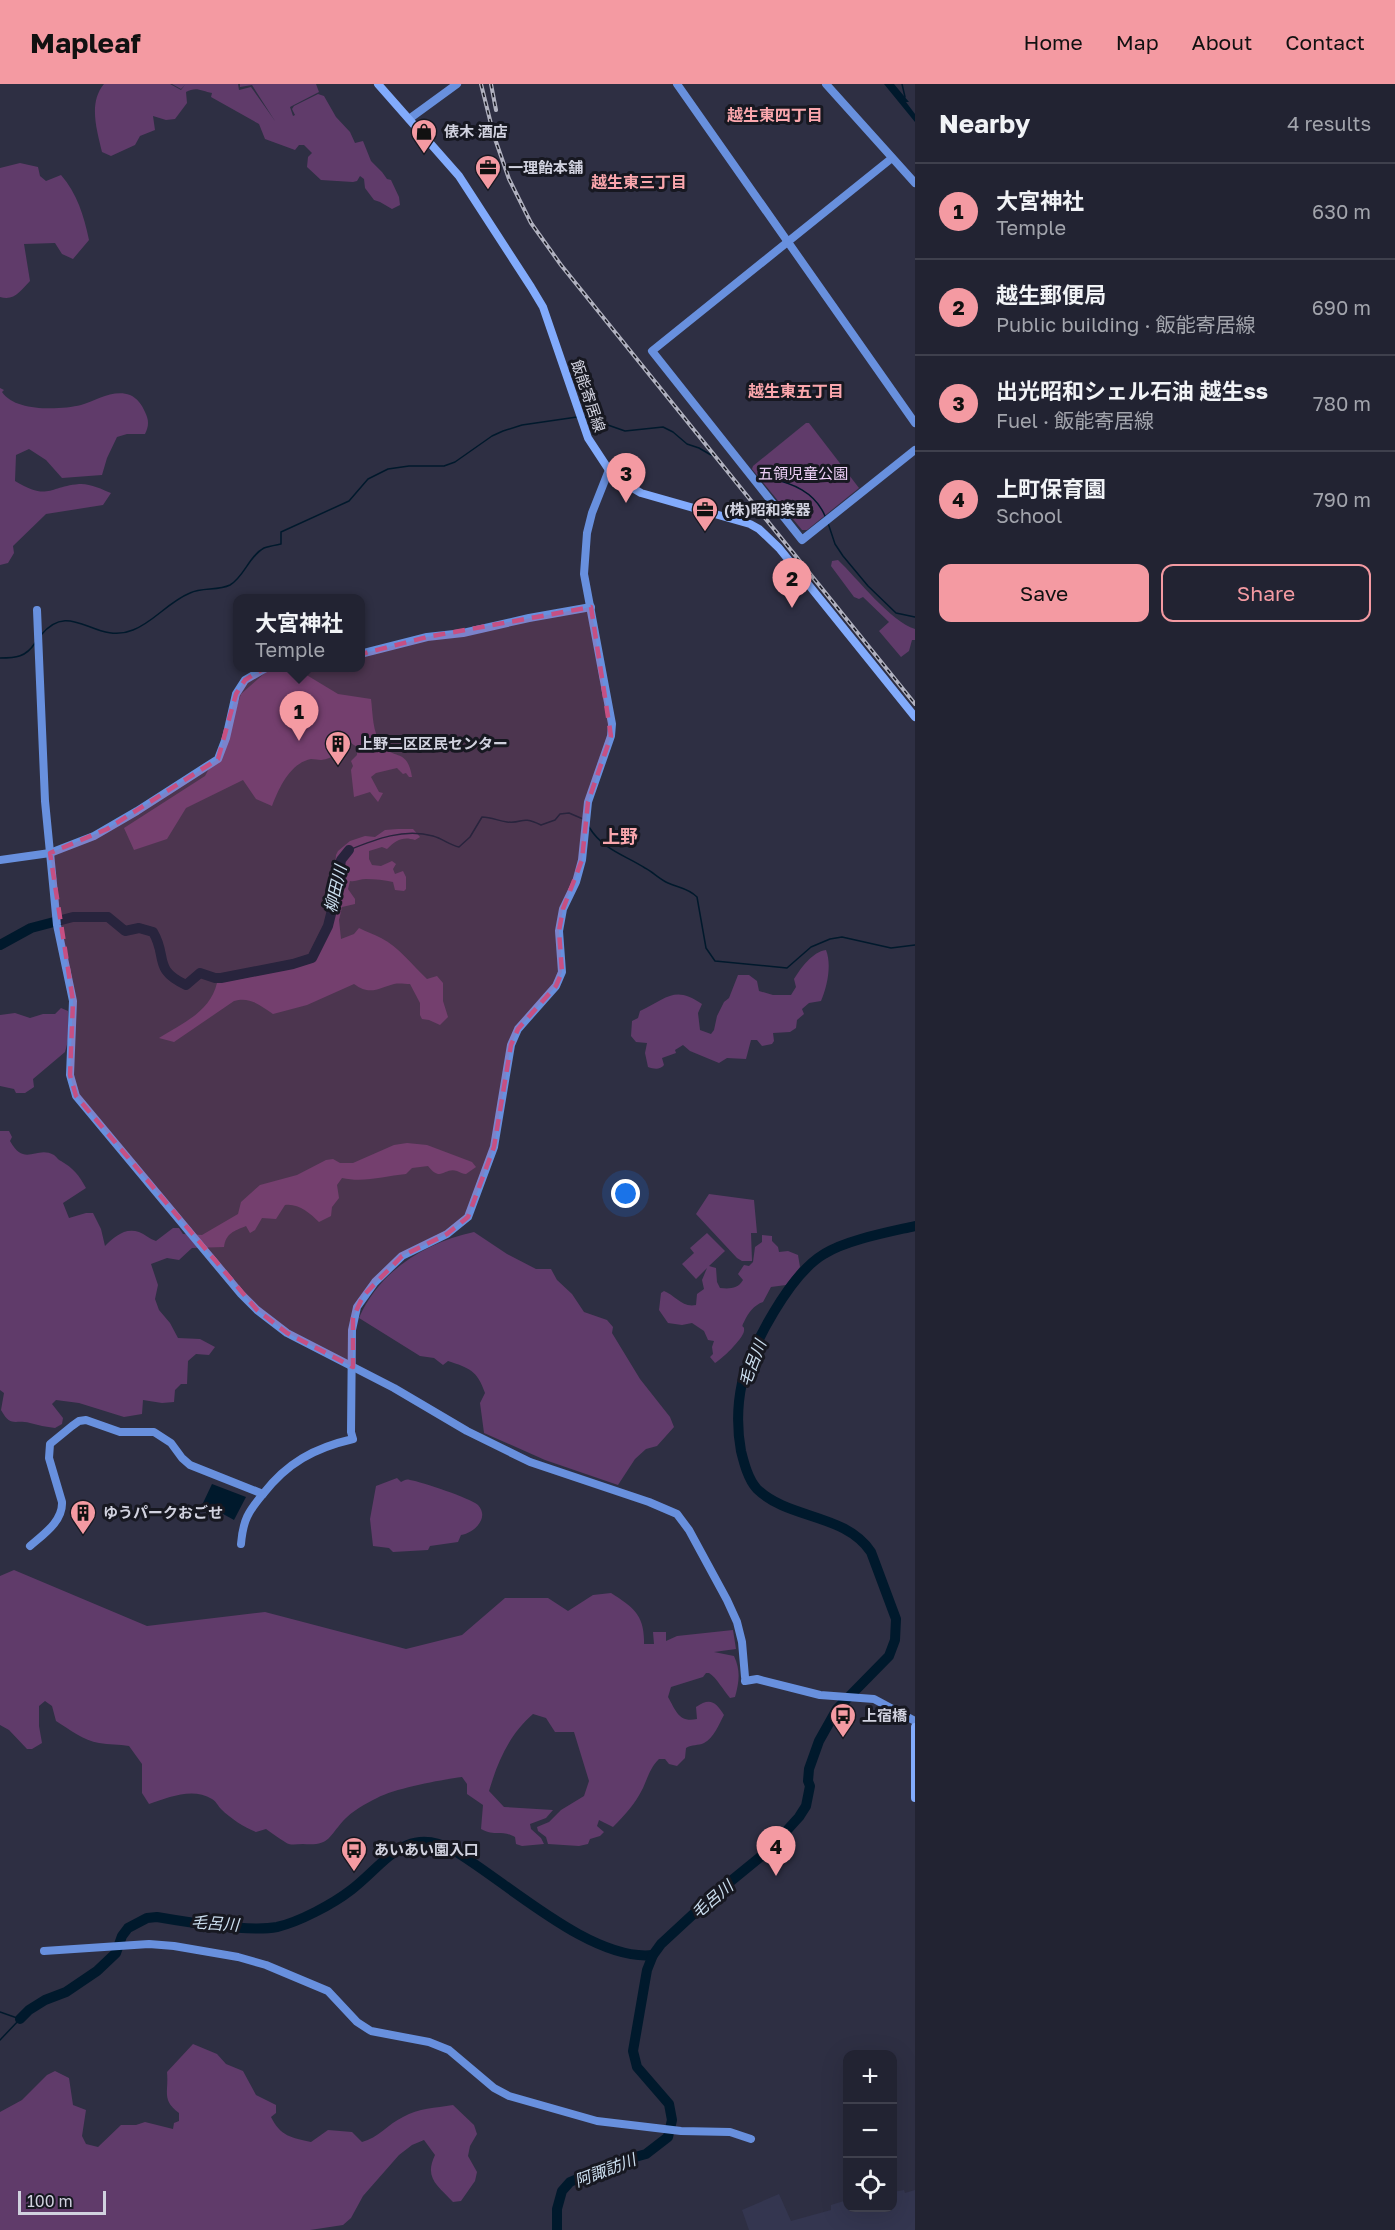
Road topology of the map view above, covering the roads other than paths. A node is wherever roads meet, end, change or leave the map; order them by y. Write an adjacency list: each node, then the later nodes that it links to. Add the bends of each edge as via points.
1 (378, 84): 5 (main road, 飯能寄居線)
2 (457, 84): 5 (street)
3 (677, 84): 8 (street)
4 (825, 84): 6 (street)
5 (409, 119): 11 (main road, 飯能寄居線, via 459,176 543,307 588,438)
6 (892, 158): 7 (street); 8 (street)
7 (915, 183)
8 (787, 241): 9 (street); 10 (street, via 652,351 802,540)
9 (915, 423)
10 (915, 450)
11 (609, 470): 12 (street, via 587,533 584,573); 16 (main road, 飯能寄居線, via 641,493 759,529 779,548)
12 (591, 607): 14 (street, via 427,637); 19 (street, via 612,724 588,802 582,860 558,931 562,972 556,986 518,1029 511,1045 494,1147 468,1217 447,1234 402,1256 363,1296 353,1318)
13 (37, 610): 17 (street)
14 (365, 653)
15 (259, 672): 17 (street, via 245,680 236,694 218,759 107,829)
16 (915, 717)
17 (50, 853): 18 (street); 19 (street, via 57,925 73,1000 70,1075 76,1096 257,1310 287,1334)
18 (0, 860)
19 (353, 1367): 20 (street, via 353,1439 319,1449 286,1467); 23 (street, via 519,1457 664,1507 677,1515 689,1530 737,1622 745,1679 757,1678 820,1695 870,1698)
20 (262, 1494): 21 (street, via 247,1514); 22 (street, via 190,1466 171,1443 154,1432 120,1432 95,1422 79,1421 50,1444 49,1458 63,1509)
21 (241, 1544)
22 (30, 1546)
23 (915, 1721)
24 (915, 1727): 25 (main road)
25 (915, 1798)
26 (44, 1951): 27 (street, via 166,1945 238,1957 328,1991 363,2027 449,2050 501,2093 526,2102 597,2121 679,2131 730,2132)
27 (751, 2139)

